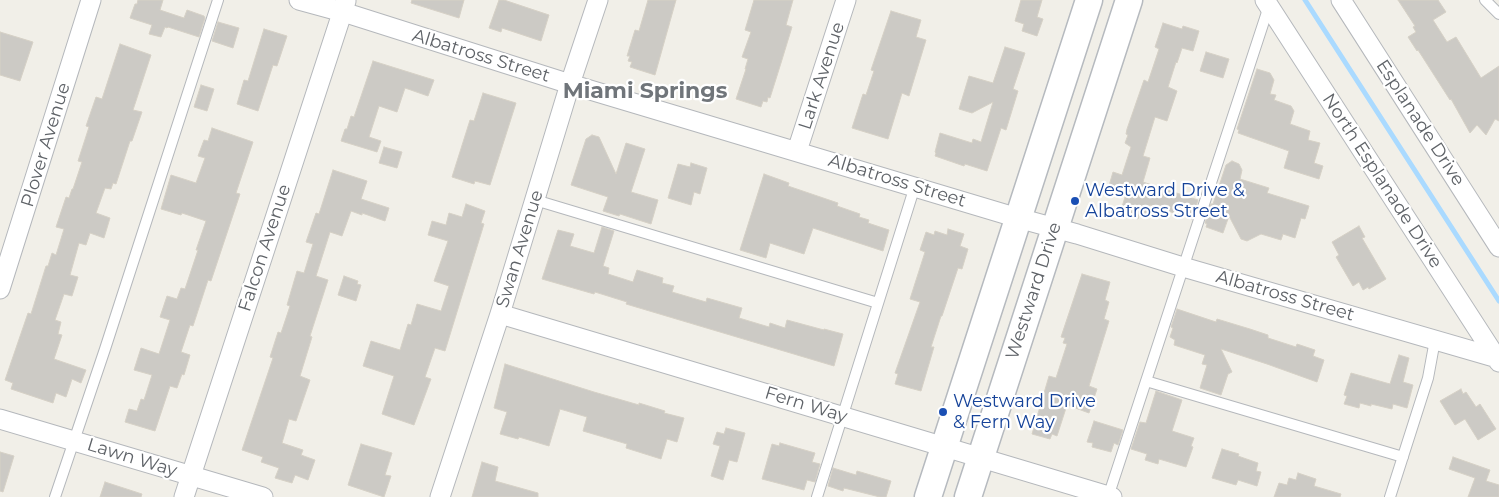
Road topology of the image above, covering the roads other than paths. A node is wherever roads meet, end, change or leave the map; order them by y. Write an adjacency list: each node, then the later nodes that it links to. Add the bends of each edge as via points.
1 (91, 0): 21 (street, Plover Avenue)
2 (218, 0): 29 (lane)
3 (298, 0): 11 (street, Albatross Street)
4 (598, 0): 13 (street, Swan Avenue)
5 (846, 0): 14 (street, Lark Avenue)
6 (1089, 0): 17 (street)
7 (1129, 0): 18 (street, Westward Drive)
8 (1341, 0): 19 (street, Esplanade Drive)
9 (1485, 0): 12 (lane)
10 (1267, 3): 20 (lane); 25 (street, North Esplanade Drive)
11 (345, 6): 13 (street, Albatross Street); 33 (street, Falcon Avenue)
12 (1499, 14)
13 (570, 84): 14 (street, Albatross Street); 16 (street, Swan Avenue)
14 (797, 151): 15 (street, Albatross Street)
15 (915, 186): 17 (street, Albatross Street); 22 (lane)
16 (535, 200): 22 (lane); 23 (street, Swan Avenue)
17 (1018, 218): 18 (street, Albatross Street); 30 (street)
18 (1054, 228): 20 (street, Albatross Street); 31 (street, Westward Drive)
19 (1499, 247)
20 (1184, 267): 24 (street, Albatross Street); 26 (lane)
21 (0, 289)
22 (878, 303): 27 (lane)
23 (500, 314): 27 (street, Fern Way); 37 (street, Swan Avenue)
24 (1435, 340): 25 (street, Albatross Street); 32 (lane, via 1428,378)
25 (1498, 360)
26 (1146, 381): 32 (lane); 41 (lane)
27 (843, 416): 30 (street, Fern Way); 38 (lane)
28 (0, 419): 29 (street, Lawn Way)
29 (73, 441): 33 (street, Lawn Way); 34 (lane)
30 (944, 446): 31 (street, Fern Way); 39 (street)
31 (981, 457): 40 (street, Westward Drive); 41 (street, Fern Way)
32 (1403, 457): 42 (lane)
33 (191, 476): 35 (street, Falcon Avenue); 36 (street, Lawn Way)
34 (55, 497)
35 (184, 497)
36 (263, 497)
37 (440, 497)
38 (817, 497)
39 (928, 497)
40 (968, 497)
41 (1110, 497)
42 (1390, 497)

